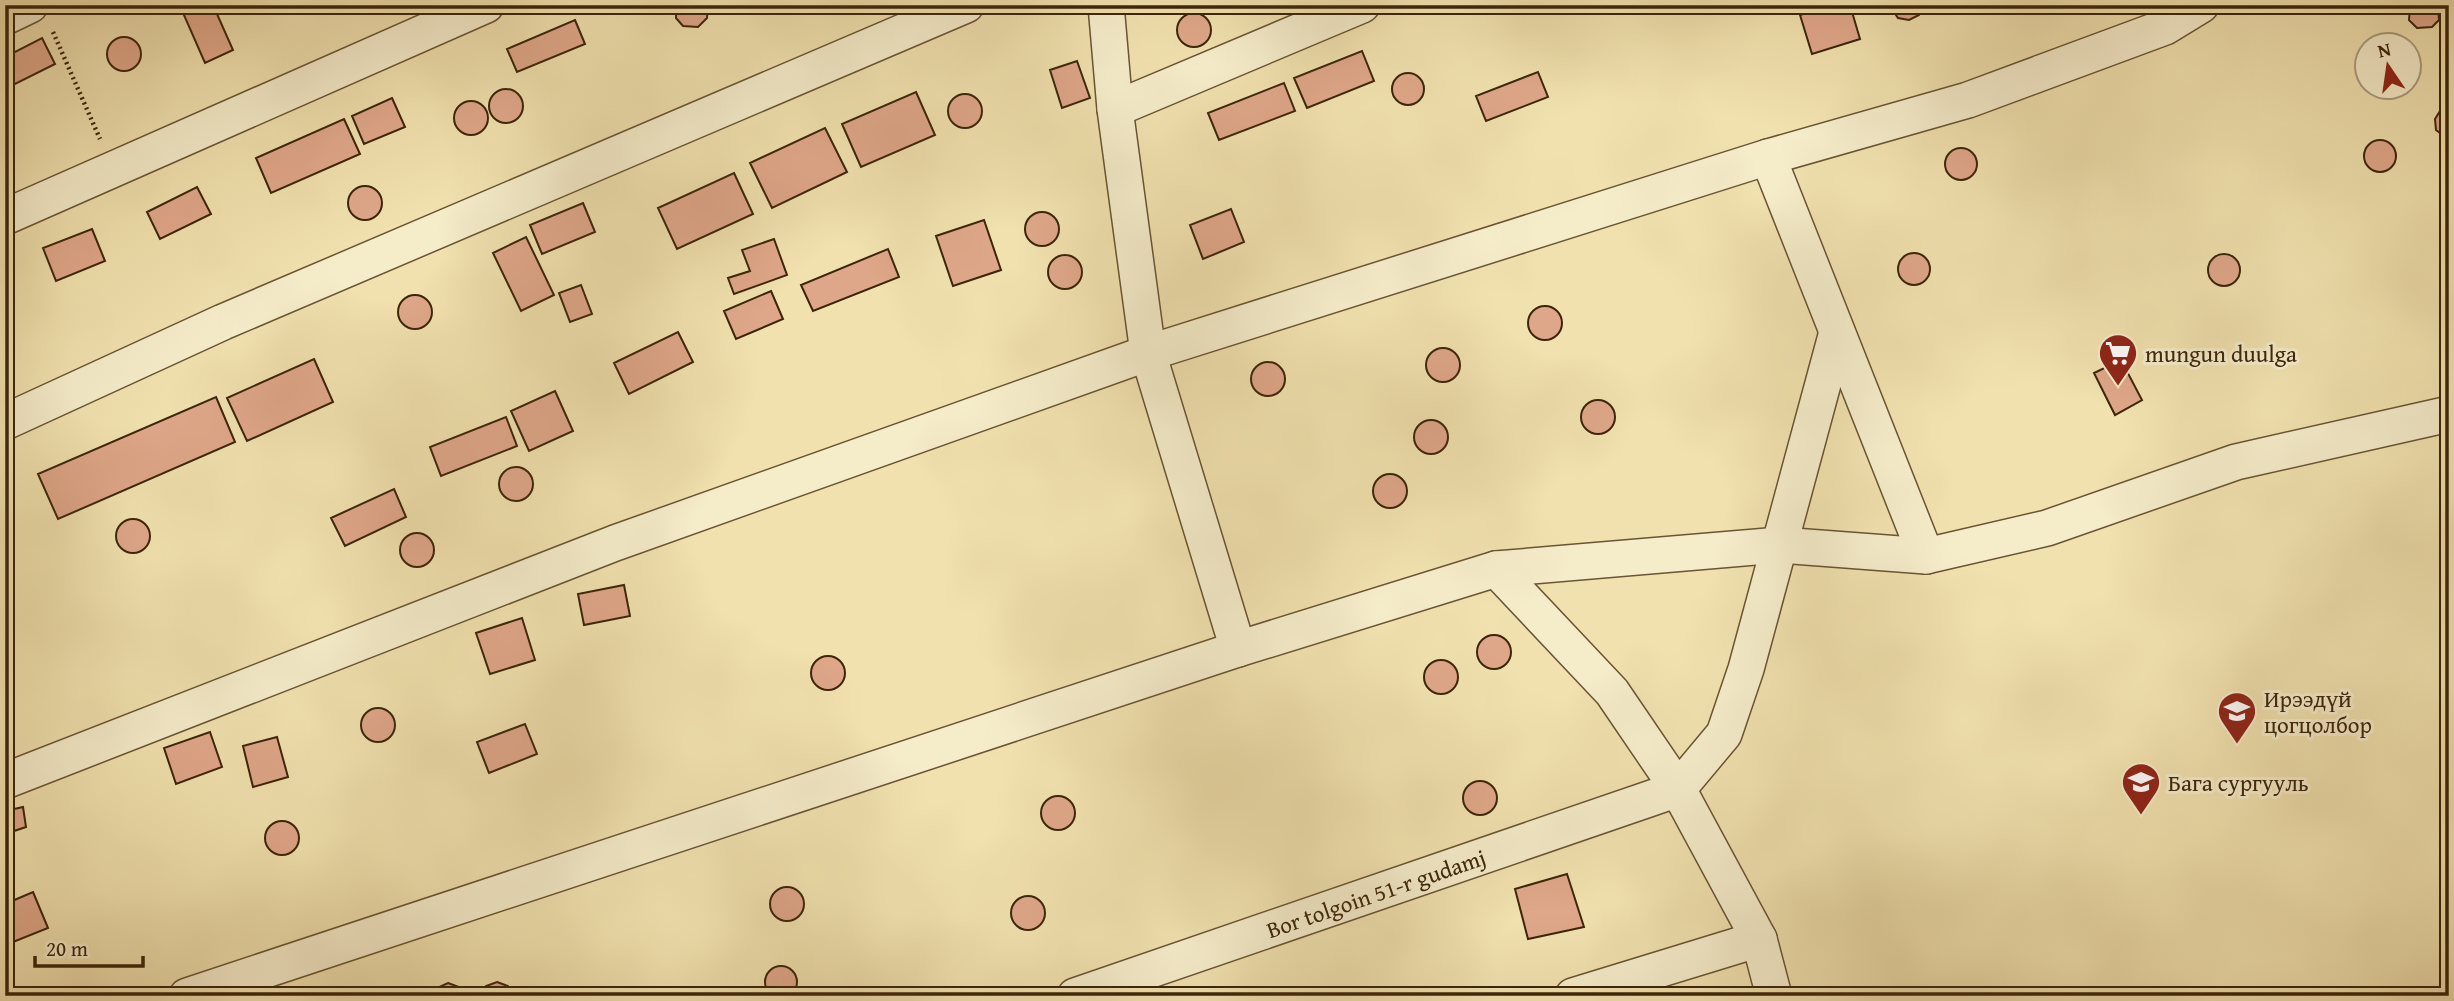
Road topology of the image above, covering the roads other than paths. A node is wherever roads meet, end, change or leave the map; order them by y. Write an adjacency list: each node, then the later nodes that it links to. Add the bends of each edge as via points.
1 (486, 5): 10 (street)
2 (967, 5): 14 (street, via 236,317)
3 (1106, 5): 8 (street)
4 (1362, 5): 8 (street)
5 (2202, 5): 9 (street, via 2165,27 1968,100)
6 (5, 17): 7 (street)
7 (41, 18)
8 (1115, 109): 12 (street)
9 (1768, 157): 11 (street); 12 (street)
10 (5, 217)
11 (1838, 332): 15 (street); 16 (street)
12 (1149, 353): 18 (street); 19 (street, via 615,543)
13 (2449, 414): 16 (street, via 2236,462 2047,528)
14 (5, 422)
15 (1780, 545): 16 (street); 17 (street); 20 (street, via 1724,734)
16 (1926, 556)
17 (1496, 569): 18 (street); 20 (street, via 1612,692)
18 (1238, 649): 22 (street)
19 (5, 781)
20 (1678, 789): 21 (street); 23 (street, Bor tolgoin 51-r gudamj)
21 (1759, 939): 24 (street); 25 (street)
22 (187, 996)
23 (1075, 996)
24 (1573, 996)
25 (1774, 996)

